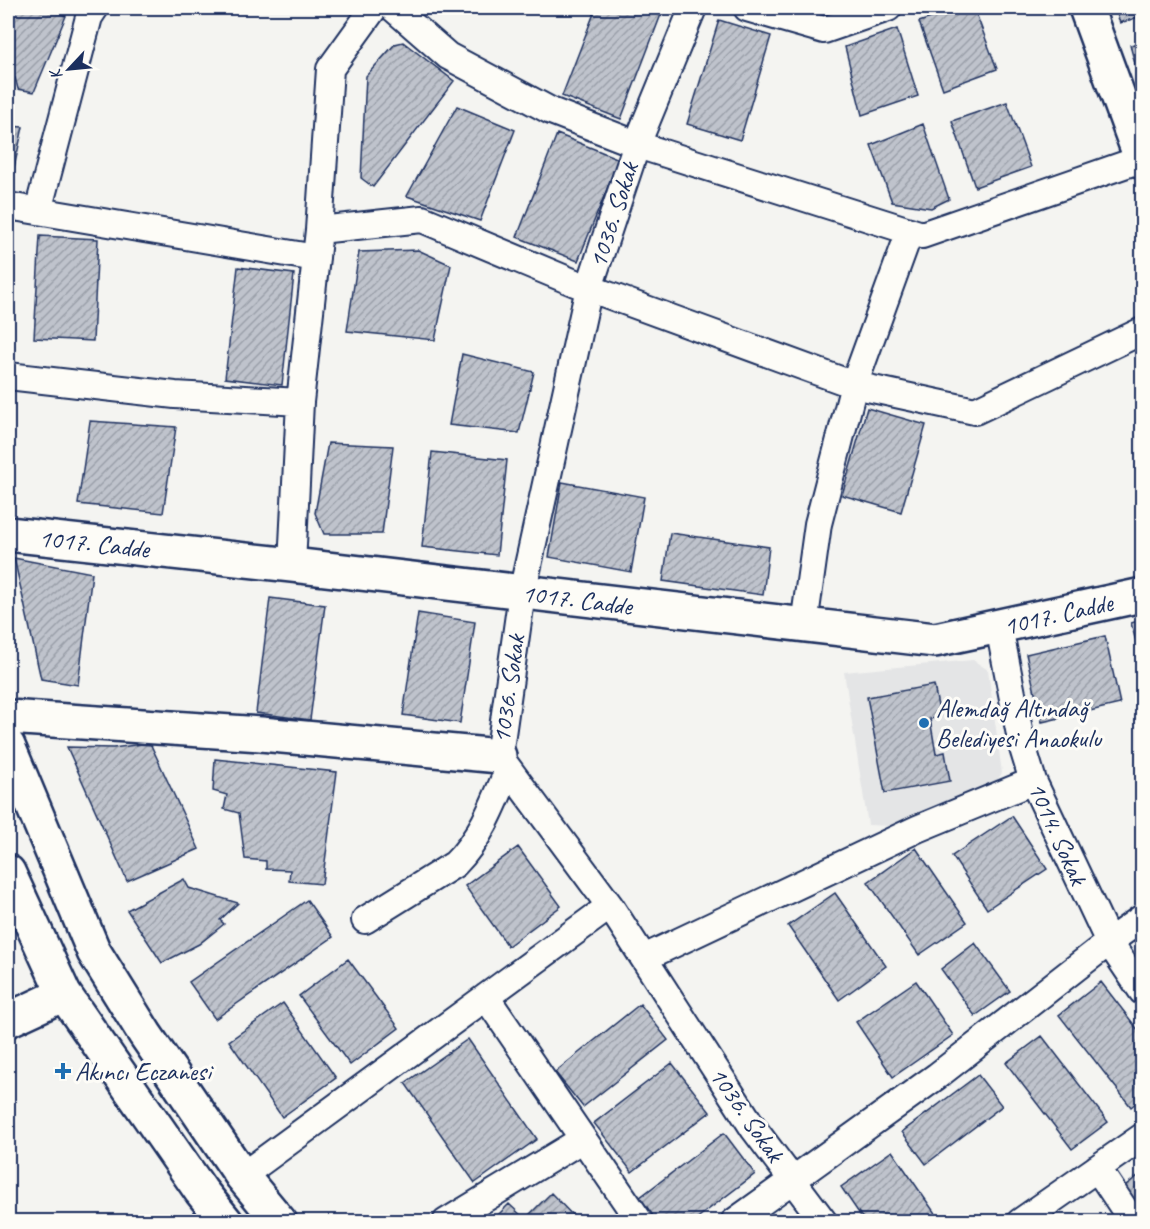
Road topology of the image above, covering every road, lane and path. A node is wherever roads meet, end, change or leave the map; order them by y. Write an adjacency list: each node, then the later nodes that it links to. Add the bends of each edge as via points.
1 (95, 8): 11 (street, via 89,17)
2 (374, 8): 12 (street, via 330,69)
3 (393, 8): 8 (street, via 448,56 551,111)
4 (693, 8): 8 (street, 1036. Sokak)
5 (747, 8): 6 (street, via 824,30)
6 (888, 8)
7 (1086, 8): 9 (street)
8 (637, 144): 13 (street); 15 (street, 1036. Sokak)
9 (1142, 160): 13 (street, via 922,235)
10 (8, 206): 11 (street)
11 (38, 211): 14 (street)
12 (319, 230): 14 (street); 15 (street, via 422,219)
13 (910, 231): 18 (street)
14 (316, 258): 19 (street)
15 (589, 288): 18 (street); 22 (street, 1036. Sokak)
16 (1143, 331): 18 (street, via 975,411)
17 (8, 375): 19 (street, via 175,394)
18 (854, 385): 24 (street, via 818,524)
19 (300, 402): 21 (street)
20 (8, 534): 21 (street, 1017. Cadde)
21 (292, 565): 22 (street, 1017. Cadde)
22 (522, 593): 24 (street, 1017. Cadde); 28 (street, 1036. Sokak)
23 (1143, 595): 25 (street, 1017. Cadde)
24 (804, 625): 25 (street, 1017. Cadde, via 935,640)
25 (999, 627): 29 (street, 1014. Sokak)
26 (8, 717): 28 (street, via 261,734)
27 (8, 746): 43 (street, via 94,952)
28 (503, 763): 31 (street, 1036. Sokak); 33 (street, via 492,809 466,852 454,864)
29 (1033, 781): 34 (street, 1014. Sokak); 35 (street, via 917,829)
30 (8, 872): 37 (street)
31 (610, 906): 35 (street, 1036. Sokak); 38 (street)
32 (1143, 918): 34 (street)
33 (365, 920)
34 (1109, 942): 36 (street, 1014. Sokak); 44 (street, via 937,1076)
35 (644, 958): 44 (street, 1036. Sokak, via 754,1128)
36 (1143, 991)
37 (64, 994): 39 (street); 45 (street)
38 (486, 997): 41 (street); 43 (street)
39 (8, 1020)
40 (1143, 1137): 42 (street)
41 (583, 1139): 47 (street); 48 (street)
42 (1097, 1168): 51 (street); 52 (street)
43 (242, 1176): 46 (street)
44 (792, 1179): 49 (street); 50 (street, 1036. Sokak)
45 (225, 1221)
46 (280, 1221)
47 (446, 1221)
48 (640, 1221)
49 (734, 1221)
50 (824, 1221)
51 (1020, 1221)
52 (1133, 1221)

